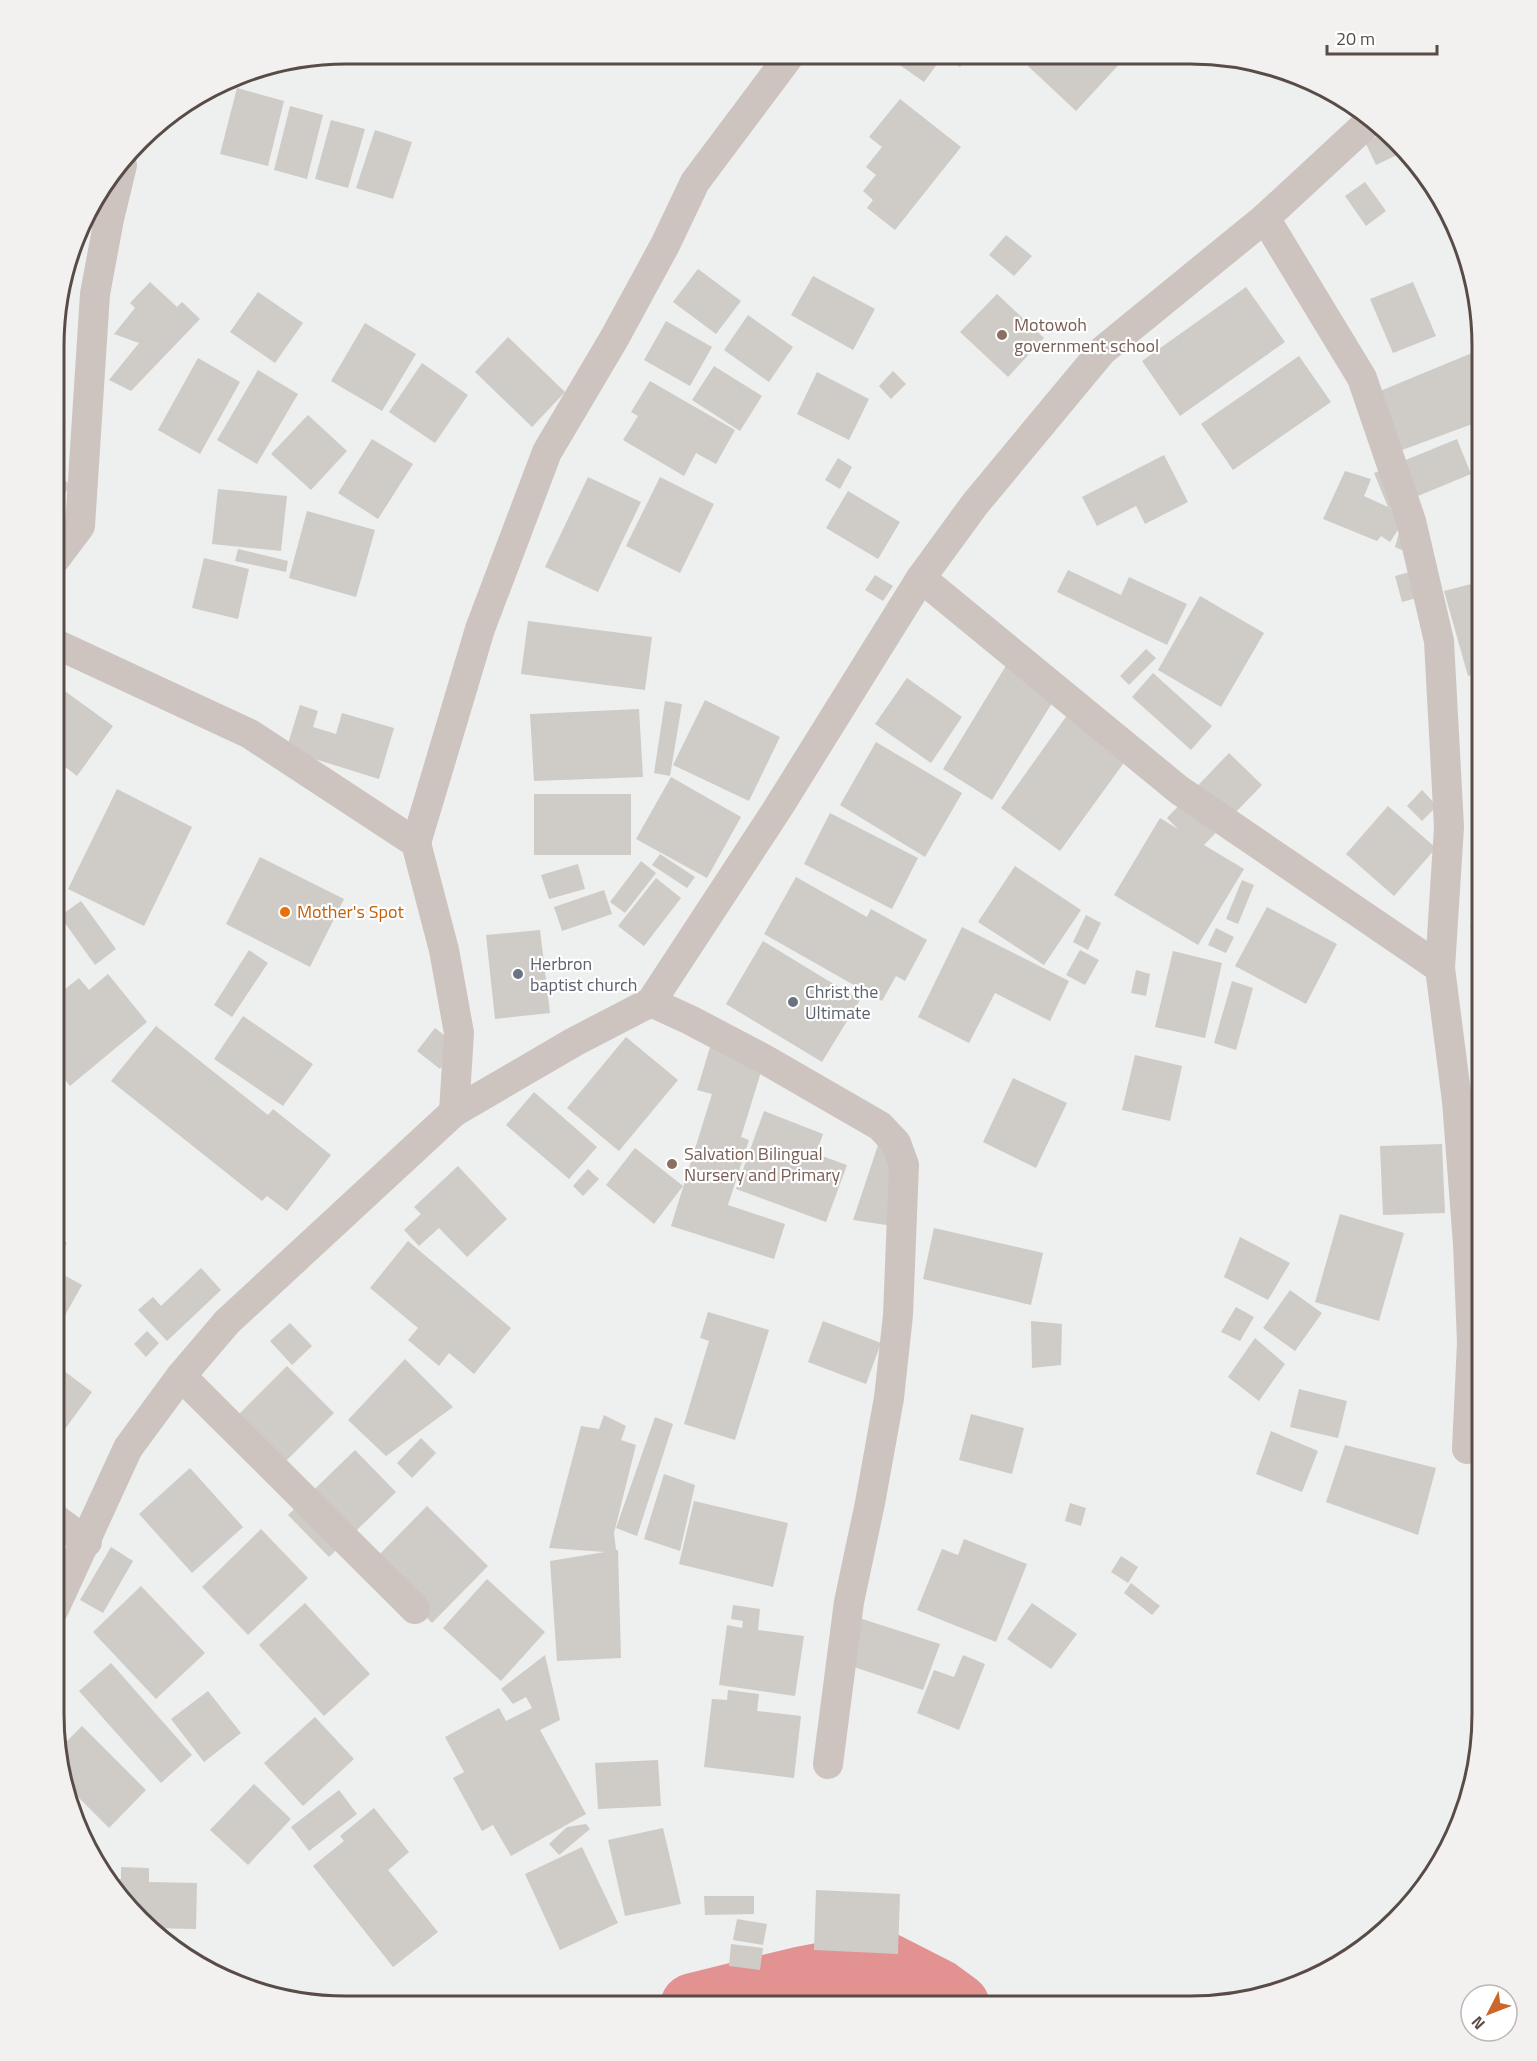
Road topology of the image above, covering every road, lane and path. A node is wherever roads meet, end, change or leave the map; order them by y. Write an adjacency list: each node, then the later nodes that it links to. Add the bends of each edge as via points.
1 (783, 64): 8 (street, via 694,182 626,317 547,453 480,629)
2 (1365, 125): 4 (street)
3 (118, 182): 5 (street, via 95,294 80,526)
4 (1265, 218): 6 (street, via 1102,351 975,504); 9 (street, via 1362,378 1411,521 1439,641 1449,827)
5 (64, 547)
6 (921, 578): 9 (street, via 1179,790); 10 (street)
7 (64, 648): 8 (street, via 250,734)
8 (416, 843): 11 (street, via 444,950 459,1033)
9 (1440, 968): 13 (street, via 1458,1111 1468,1244 1472,1342)
10 (651, 1002): 11 (street); 18 (street, via 754,1054 880,1126 896,1143 904,1165 898,1315 889,1398 849,1602)
11 (454, 1112): 12 (street, via 226,1322)
12 (181, 1376): 15 (street, via 128,1448); 17 (street)
13 (1467, 1449)
14 (64, 1525): 15 (street)
15 (87, 1542): 16 (street)
16 (64, 1589)
17 (415, 1609)
18 (828, 1764)

